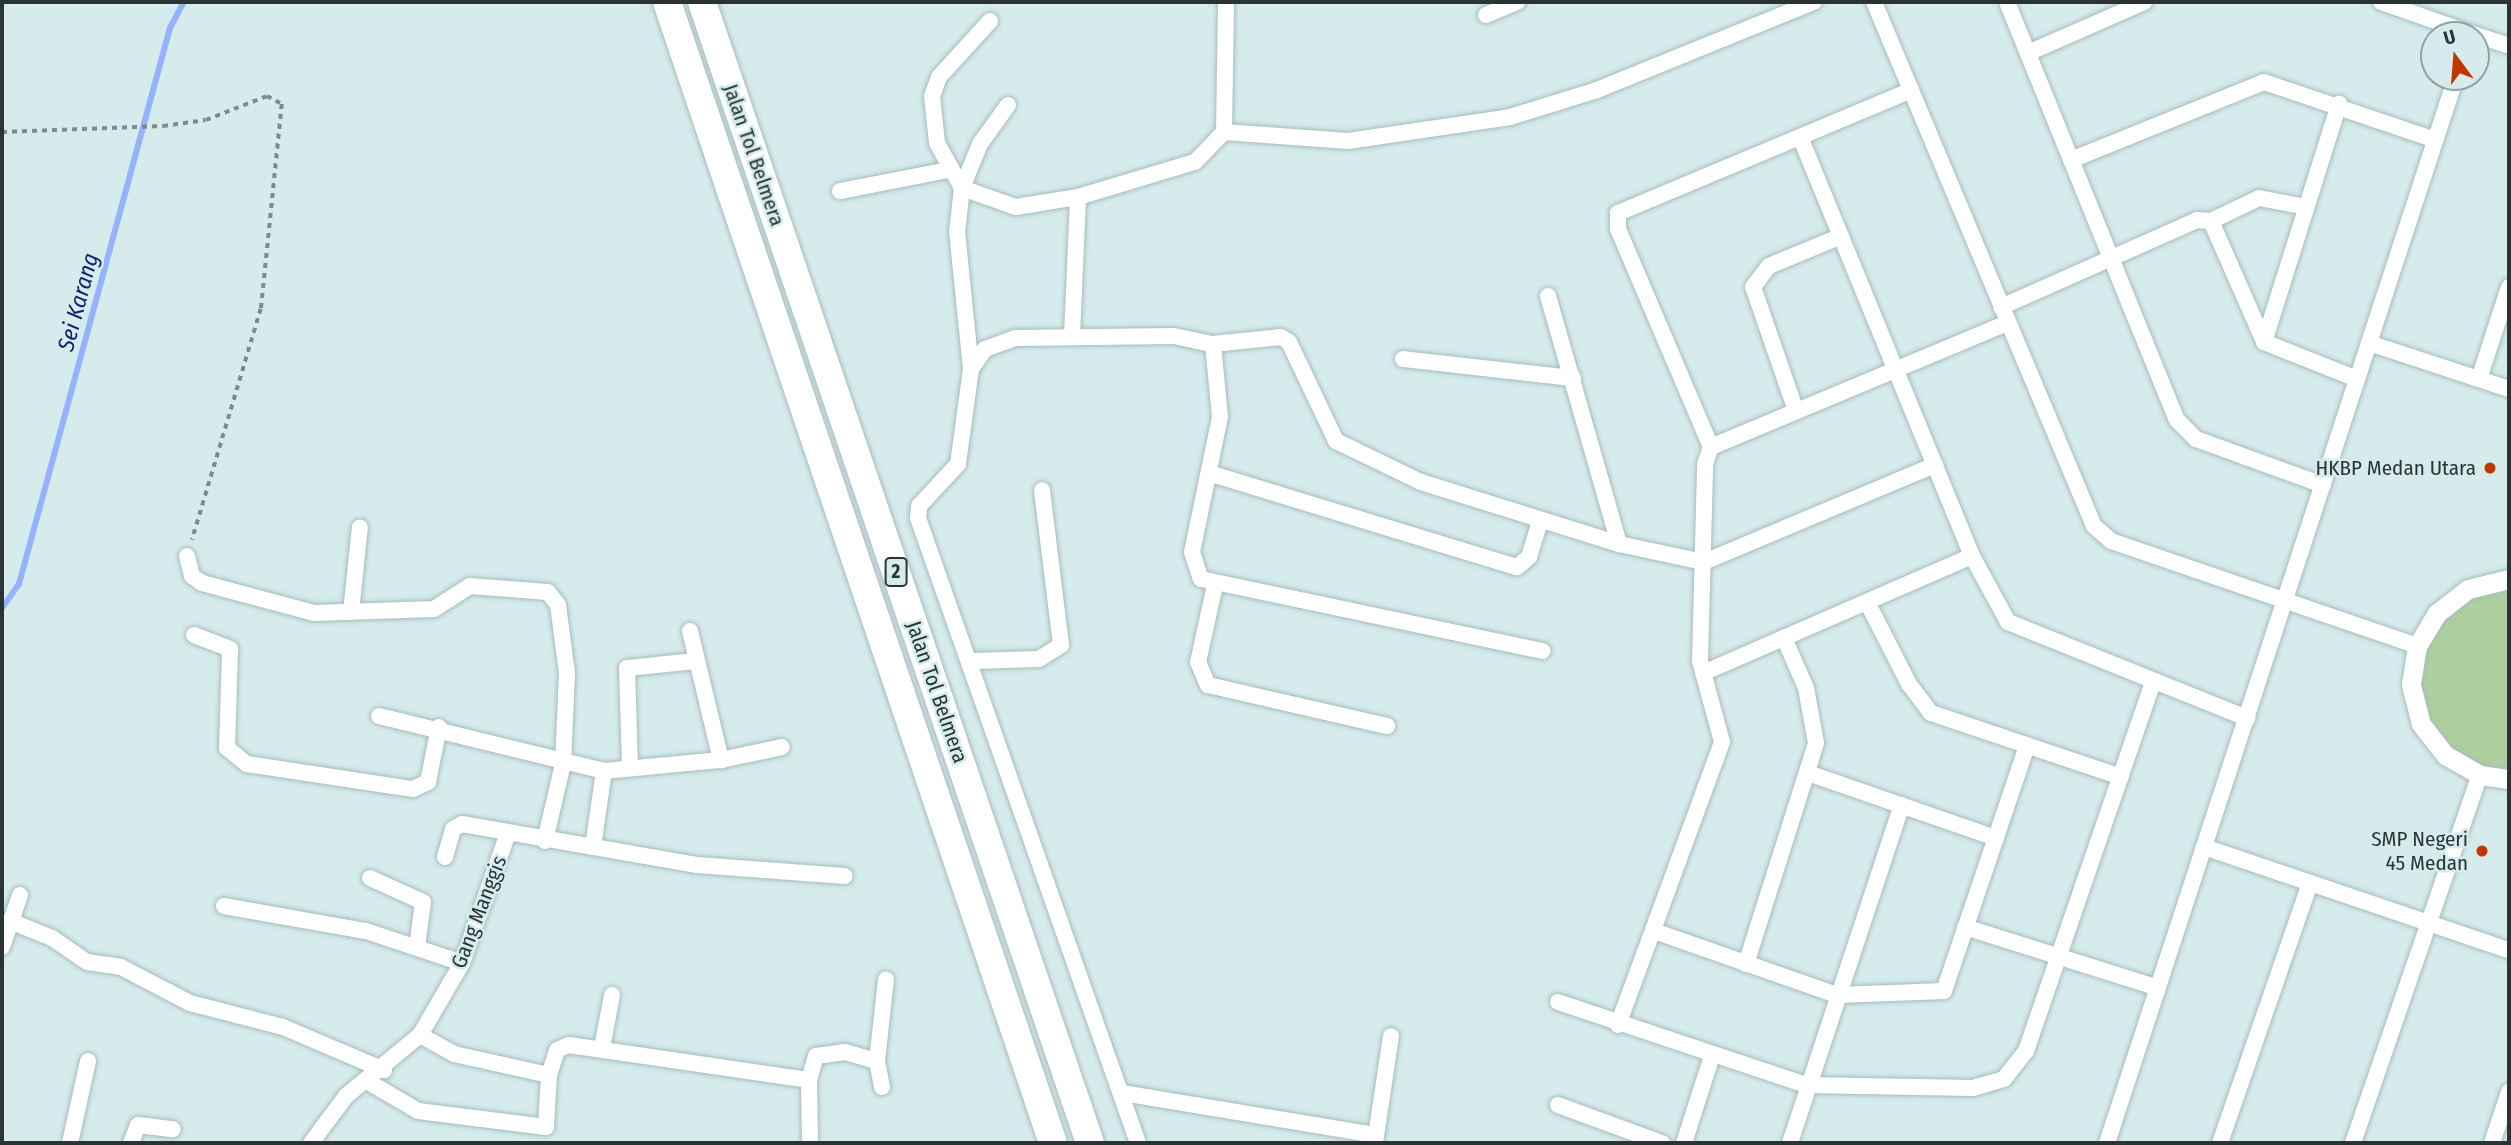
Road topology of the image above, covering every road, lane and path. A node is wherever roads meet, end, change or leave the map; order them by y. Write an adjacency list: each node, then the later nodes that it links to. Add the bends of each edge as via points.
1 (667, 2): 137 (highway, Jalan Tol Belmera / 2)
2 (702, 2): 138 (highway, Jalan Tol Belmera / 2)
3 (1226, 2): 21 (street)
4 (1517, 2): 10 (street)
5 (1814, 2): 21 (street, via 1597,90 1510,117 1348,141)
6 (1874, 2): 16 (street)
7 (2007, 2): 15 (street)
8 (2144, 2): 15 (street)
9 (2381, 2): 12 (street)
10 (1486, 15)
11 (990, 20): 25 (street, via 939,78 932,96 937,143)
12 (2434, 21)
13 (2490, 40): 14 (street)
14 (2509, 46)
15 (2028, 53): 24 (street)
16 (1910, 91): 22 (street); 35 (street)
17 (2451, 91): 23 (street)
18 (2339, 104): 23 (street); 24 (street, via 2255,82); 29 (street)
19 (1008, 105): 26 (street, via 980,144)
20 (2, 132): 57 (path, via 163,126 206,120 267,96 278,98 283,108 261,309)
21 (1224, 132): 28 (street, via 1195,162)
22 (1801, 139): 31 (street); 49 (street, via 1618,213 1618,229)
23 (2435, 140): 39 (street)
24 (2071, 160): 32 (street)
25 (948, 170): 26 (street); 27 (street)
26 (962, 188): 28 (street, via 1016,206); 43 (street, via 957,232)
27 (840, 191)
28 (1078, 197): 37 (street)
29 (2306, 207): 30 (street, via 2259,198); 38 (street)
30 (2211, 221): 32 (street, via 2197,220); 38 (street, via 2219,229)
31 (1841, 236): 42 (street); 48 (street, via 1769,266 1753,287)
32 (2111, 260): 35 (street); 52 (street, via 2186,432)
33 (2509, 287): 46 (street)
34 (1548, 296): 44 (street)
35 (2001, 307): 36 (street)
36 (2008, 323): 42 (street); 62 (street, via 2094,526 2111,541)
37 (1072, 336): 40 (street, via 1174,336); 43 (street, via 1016,338 985,349)
38 (2264, 342): 45 (street)
39 (2369, 343): 45 (street); 46 (street)
40 (1213, 344): 51 (street, via 1220,395); 54 (street, via 1281,337 1336,441 1420,482)
41 (1403, 359): 44 (street)
42 (1895, 366): 48 (street); 50 (street)
43 (971, 369): 71 (street, via 958,464 919,506 918,518)
44 (1573, 379): 56 (street)
45 (2357, 379): 52 (street)
46 (2479, 379): 47 (street)
47 (2509, 389)
48 (1795, 408): 49 (street)
49 (1711, 447): 59 (street, via 1705,464)
50 (1935, 466): 58 (street); 59 (street)
51 (1212, 474): 54 (street, via 1503,565 1517,567 1529,557); 61 (street, via 1192,552 1201,579)
52 (2323, 485): 62 (street)
53 (1042, 491): 71 (street, via 1061,645 1039,659)
54 (1540, 521): 56 (street)
55 (359, 527): 64 (street)
56 (1619, 544): 59 (street)
57 (187, 556): 64 (street, via 192,576 202,583 314,613)
58 (1972, 556): 63 (street); 73 (street, via 2008,622)
59 (1704, 562): 72 (street)
60 (2509, 579): 68 (street, via 2468,589 2437,613)
61 (1215, 585): 69 (street); 76 (street, via 1198,662 1208,685)
62 (2285, 601): 68 (street); 75 (street)
63 (1867, 602): 67 (street); 78 (street, via 1909,684 1931,713)
64 (351, 612): 81 (street, via 434,609 470,586 548,592 558,605 567,673)
65 (690, 631): 70 (street)
66 (194, 635): 77 (street, via 230,649 227,748 247,764 413,789 428,782)
67 (1784, 638): 72 (street); 84 (street, via 1812,710 1816,743)
68 (2417, 646): 85 (street, via 2411,685 2421,724 2445,755)
69 (1542, 651)
70 (696, 661): 80 (street); 82 (street, via 627,668)
71 (973, 661): 128 (street)
72 (1703, 673): 103 (street, via 1720,729 1720,759)
73 (2153, 682): 75 (street); 86 (street)
74 (379, 716): 77 (street)
75 (2247, 718): 93 (street)
76 (1387, 726)
77 (439, 727): 81 (street)
78 (2027, 746): 86 (street); 90 (street)
79 (782, 747): 80 (street)
80 (721, 760): 82 (street)
81 (564, 764): 83 (street); 91 (street)
82 (630, 768): 83 (street)
83 (604, 771): 92 (street)
84 (1808, 773): 88 (street); 109 (street)
85 (2480, 775): 87 (street); 101 (street)
86 (2121, 777): 107 (street)
87 (2509, 779)
88 (1902, 805): 90 (street); 113 (street)
89 (507, 836): 91 (street); 94 (street, via 458,825); 108 (street, Gang Manggis)
90 (1996, 838): 102 (street)
91 (545, 841): 92 (street)
92 (593, 847): 95 (street, via 697,865)
93 (2204, 847): 97 (street); 111 (street)
94 (445, 857)
95 (845, 876)
96 (370, 878): 105 (street, via 423,902)
97 (2310, 883): 101 (street); 144 (street)
98 (20, 895): 100 (street)
99 (224, 906): 105 (street, via 366,931)
100 (10, 921): 104 (street); 122 (street, via 52,938 87,962 121,967 190,1003 283,1027)
101 (2429, 923): 106 (street); 145 (street)
102 (1965, 927): 107 (street); 113 (street, via 1944,991)
103 (1654, 931): 109 (street); 115 (street)
104 (2, 947)
105 (417, 947): 108 (street)
106 (2509, 950)
107 (2060, 957): 111 (street); 126 (street, via 2026,1051 2004,1079 1973,1088)
108 (462, 962): 116 (street, Gang Manggis)
109 (1746, 964): 113 (street)
110 (886, 979): 121 (street)
111 (2158, 988): 143 (street)
112 (612, 995): 118 (street)
113 (1837, 995): 126 (street)
114 (1558, 1002): 115 (street)
115 (1618, 1025): 119 (street)
116 (420, 1035): 122 (street, Gang Manggis); 123 (street, via 454,1054)
117 (1391, 1036): 132 (street)
118 (602, 1048): 123 (street, via 559,1048); 124 (street)
119 (1712, 1056): 126 (street); 141 (street)
120 (88, 1061): 133 (street)
121 (877, 1061): 124 (street, via 829,1051 816,1056); 127 (street)
122 (384, 1070): 125 (street, Gang Manggis)
123 (549, 1075): 125 (street, via 546,1127 418,1111)
124 (809, 1080): 136 (street)
125 (367, 1081): 135 (street, Gang Manggis, via 345,1096)
126 (1805, 1085): 142 (street)
127 (882, 1087)
128 (1122, 1093): 132 (street); 139 (street)
129 (2509, 1093): 146 (street)
130 (1558, 1105): 140 (street)
131 (173, 1129): 134 (street, via 138,1125)
132 (1375, 1139)
133 (70, 1143)
134 (131, 1143)
135 (311, 1143)
136 (810, 1143)
137 (1053, 1143)
138 (1090, 1143)
139 (1138, 1143)
140 (1662, 1143)
141 (1684, 1143)
142 (1790, 1143)
143 (2108, 1143)
144 (2220, 1143)
145 (2353, 1143)
146 (2492, 1143)

